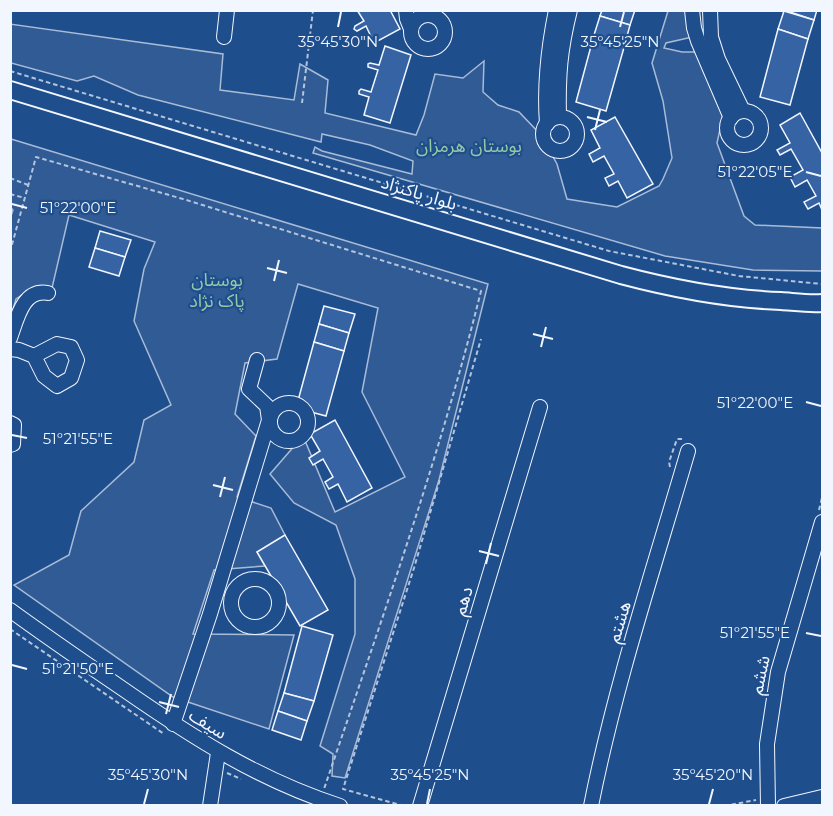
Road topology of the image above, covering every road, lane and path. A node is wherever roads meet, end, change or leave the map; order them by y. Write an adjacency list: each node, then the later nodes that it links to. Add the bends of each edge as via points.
1 (227, 10): 9 (street)
2 (313, 10): 14 (path)
3 (406, 10): 8 (street, via 406,20)
4 (556, 10): 11 (street)
5 (570, 10): 11 (street)
6 (693, 10): 10 (street, via 694,28)
7 (710, 10): 10 (street)
8 (417, 19)
9 (224, 37)
10 (704, 39): 15 (street)
11 (556, 43): 16 (street, via 545,94)
12 (10, 71): 22 (path, via 609,250 739,276)
13 (10, 90): 24 (main road, بلوار پاکنژاد, via 621,276 718,297)
14 (302, 103)
15 (737, 115)
16 (553, 121)
17 (10, 178): 18 (path)
18 (28, 185): 20 (path); 41 (path, via 36,157 481,291 421,501)
19 (10, 194): 20 (path)
20 (25, 198): 21 (path)
21 (10, 252)
22 (822, 284)
23 (48, 293): 25 (street, via 40,291 28,297)
24 (822, 303)
25 (10, 338)
26 (481, 339): 45 (path, via 414,568 343,789)
27 (10, 349): 28 (street)
28 (34, 356)
29 (257, 360): 37 (street, via 249,389 267,406 269,420)
30 (540, 407): 46 (street, دهم)
31 (10, 423): 32 (street, via 14,425)
32 (10, 445)
33 (688, 450): 47 (street, هشتم, via 623,672)
34 (822, 522): 42 (street, ششم, via 778,672 767,744)
35 (10, 610): 38 (street, سیف)
36 (231, 611): 37 (street)
37 (210, 614): 38 (street)
38 (173, 724): 39 (street, سیف)
39 (218, 753): 41 (street, سیف); 43 (street)
40 (822, 797): 49 (street)
41 (320, 799): 44 (street, سیف)
42 (765, 803): 48 (path)
43 (210, 806)
44 (340, 806)
45 (404, 806)
46 (420, 806)
47 (591, 806)
48 (724, 806)
49 (784, 806)

